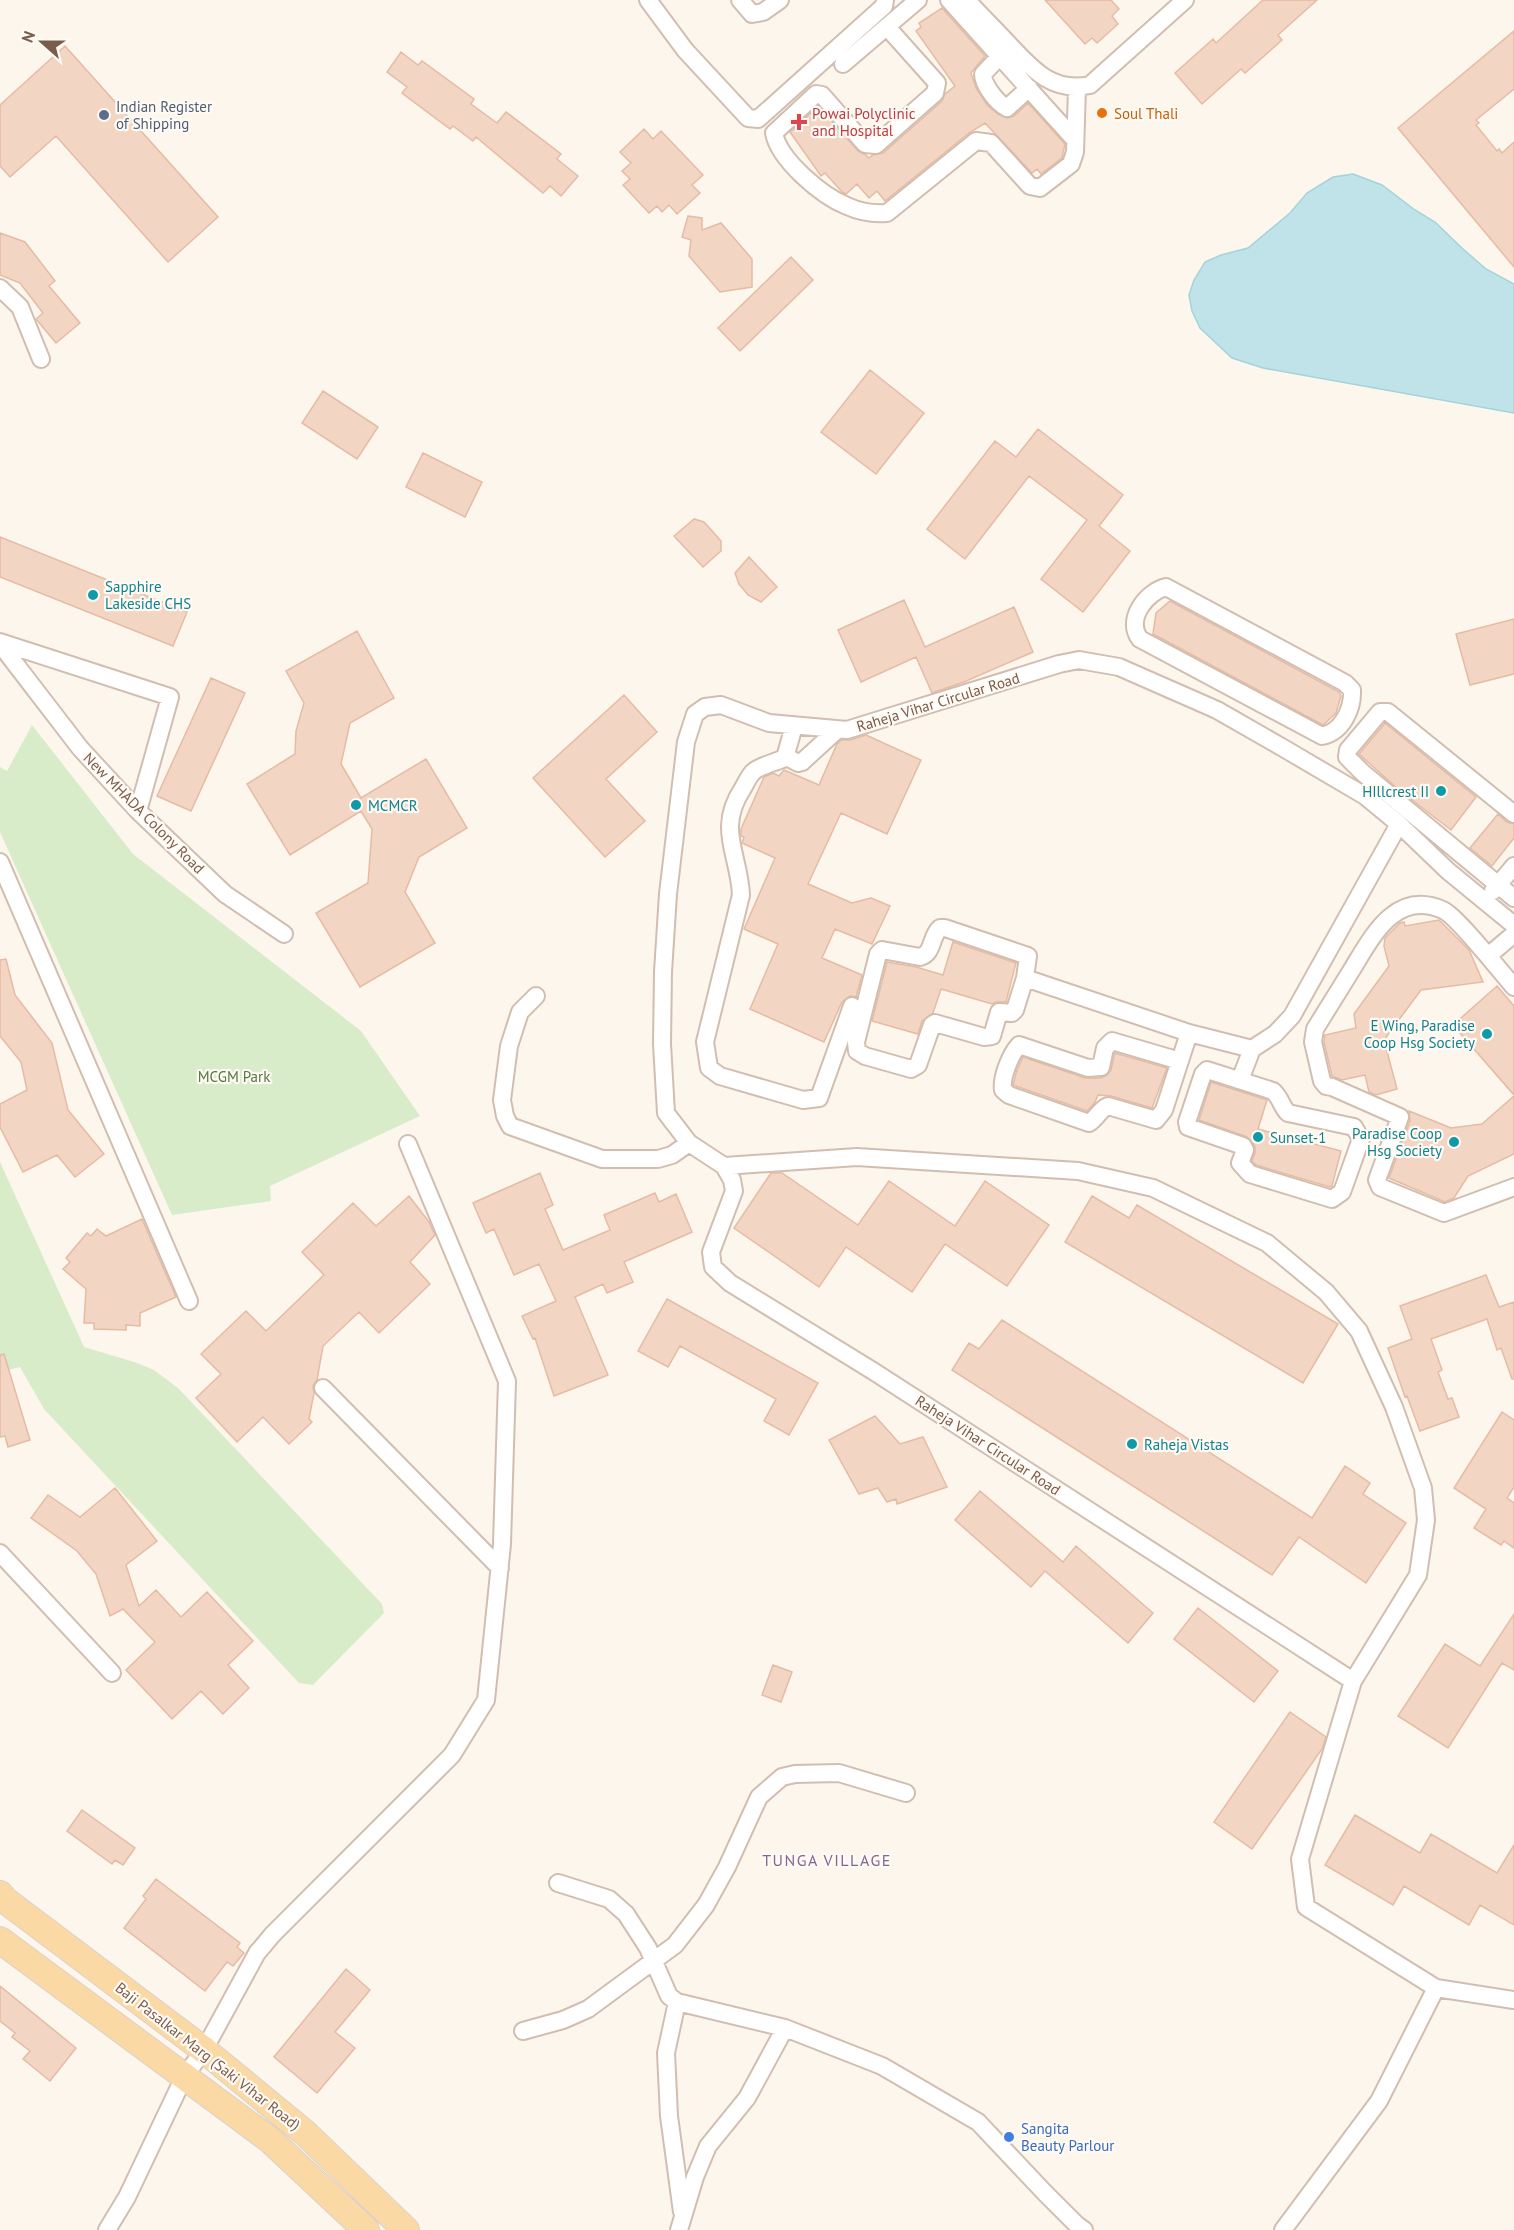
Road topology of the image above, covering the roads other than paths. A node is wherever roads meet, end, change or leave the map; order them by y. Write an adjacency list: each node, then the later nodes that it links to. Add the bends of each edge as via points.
1 (648, 0): 4 (street, via 685,50 748,118 758,119 884,6)
2 (740, 0): 3 (street, via 752,14 763,12)
3 (780, 0)
4 (885, 0)
5 (918, 0): 9 (street)
6 (949, 0): 10 (street)
7 (967, 0): 13 (street, via 1037,74)
8 (1185, 0): 13 (street, via 1090,85)
9 (887, 27): 11 (street); 14 (street, via 937,83 935,93 876,145 865,144 822,95 816,94 774,133 776,143 807,180 846,206 872,214 888,213 976,141 991,144 1030,186 1040,188 1071,165)
10 (1000, 56): 12 (street); 12 (street, via 982,74 1002,105 1007,108)
11 (843, 64)
12 (1029, 88): 14 (street)
13 (1077, 88): 14 (street)
14 (1075, 140)
15 (0, 288): 16 (street, via 20,307)
16 (40, 358)
17 (0, 643): 23 (street, New MHADA Colony Road, via 80,748); 23 (street, via 170,697)
18 (1230, 688): 18 (street, via 1140,639 1134,625 1147,597 1166,587 1345,683 1352,690 1352,699 1335,731 1322,736); 19 (street)
19 (1216, 710): 21 (street, Raheja Vihar Circular Road, via 1119,667 1079,660); 25 (street, Raheja Vihar Circular Road, via 1365,796)
20 (794, 726): 21 (street, Raheja Vihar Circular Road); 22 (street); 43 (street, Raheja Vihar Circular Road, via 769,723 721,705 705,707 695,714 686,742 668,905 662,1044 666,1113)
21 (837, 730): 22 (street, via 802,762)
22 (787, 758): 38 (street, via 753,772 731,811 730,836 741,895 705,1042 709,1068 720,1076 803,1100 819,1098)
23 (138, 811): 32 (street, New MHADA Colony Road, via 225,894)
24 (1514, 814): 28 (street, via 1388,712 1380,712 1348,750 1347,757 1358,769)
25 (1399, 824): 30 (street, Raheja Vihar Circular Road); 40 (street, via 1292,1016 1275,1034)
26 (0, 862): 47 (street)
27 (1514, 866): 28 (street)
28 (1499, 885): 29 (street); 30 (street)
29 (1514, 898)
30 (1485, 901): 31 (street, Raheja Vihar Circular Road)
31 (1514, 925)
32 (284, 934)
33 (1514, 934): 34 (street)
34 (1488, 956): 36 (street); 46 (street, via 1446,911 1426,905 1402,909 1374,933 1315,1029 1313,1042 1326,1086 1400,1117 1377,1180 1380,1187 1444,1213)
35 (1025, 978): 35 (street, via 1028,956 945,928 935,932 926,956 882,950 857,1051 911,1070 918,1065 935,1023 992,1036 999,1012 1015,1010); 39 (street)
36 (1514, 987)
37 (536, 996): 43 (street, via 520,1012 509,1046 502,1100 510,1126 602,1159 658,1159 672,1155)
38 (852, 1006)
39 (1189, 1033): 40 (street); 41 (street)
40 (1252, 1049): 42 (street)
41 (1180, 1061): 41 (street, via 1164,1110 1156,1120 1108,1106 1089,1123 1009,1095 1002,1084 1019,1045 1088,1068 1101,1067 1105,1048 1112,1041)
42 (1240, 1080): 42 (street, via 1273,1091 1288,1113 1354,1127 1361,1139 1342,1192 1332,1199 1250,1174 1240,1163 1243,1146 1188,1127 1203,1074 1208,1070)
43 (688, 1143): 45 (street, Raheja Vihar Circular Road)
44 (408, 1144): 50 (street, via 507,1381)
45 (724, 1166): 52 (street, Raheja Vihar Circular Road, via 734,1191 711,1252 713,1267 730,1283); 52 (street, via 856,1157 1078,1171 1153,1188 1267,1243 1326,1292 1359,1331 1394,1407 1423,1488 1426,1520 1418,1575)
46 (1514, 1187)
47 (189, 1301)
48 (323, 1388): 50 (street)
49 (0, 1553): 51 (street)
50 (500, 1568): 63 (street, via 486,1700 452,1755 257,1953)
51 (112, 1673)
52 (1353, 1681): 58 (street, via 1300,1858 1306,1907)
53 (906, 1793): 57 (street, via 839,1773 782,1777 759,1797 706,1905 675,1945)
54 (558, 1883): 57 (street, via 609,1899 626,1914)
55 (0, 1894): 63 (main road, Baji Pasalkar Marg (Saki Vihar Road))
56 (0, 1940): 64 (main road, Baji Pasalkar Marg (Saki Vihar Road))
57 (653, 1960): 60 (street, via 669,1996); 62 (street, via 588,2009)
58 (1436, 1988): 59 (street); 70 (street, via 1379,2101)
59 (1514, 2000)
60 (677, 2002): 61 (street); 65 (street, via 666,2053)
61 (785, 2028): 65 (street, via 747,2098 708,2146); 69 (street, via 882,2066 978,2122)
62 (524, 2031)
63 (204, 2050): 64 (street); 66 (main road, Baji Pasalkar Marg (Saki Vihar Road), via 305,2133)
64 (184, 2077): 67 (street, via 127,2197); 68 (main road, Baji Pasalkar Marg (Saki Vihar Road), via 270,2140)
65 (681, 2225)
66 (403, 2229)
67 (107, 2230)
68 (366, 2230)
69 (1084, 2230)
70 (1283, 2230)

